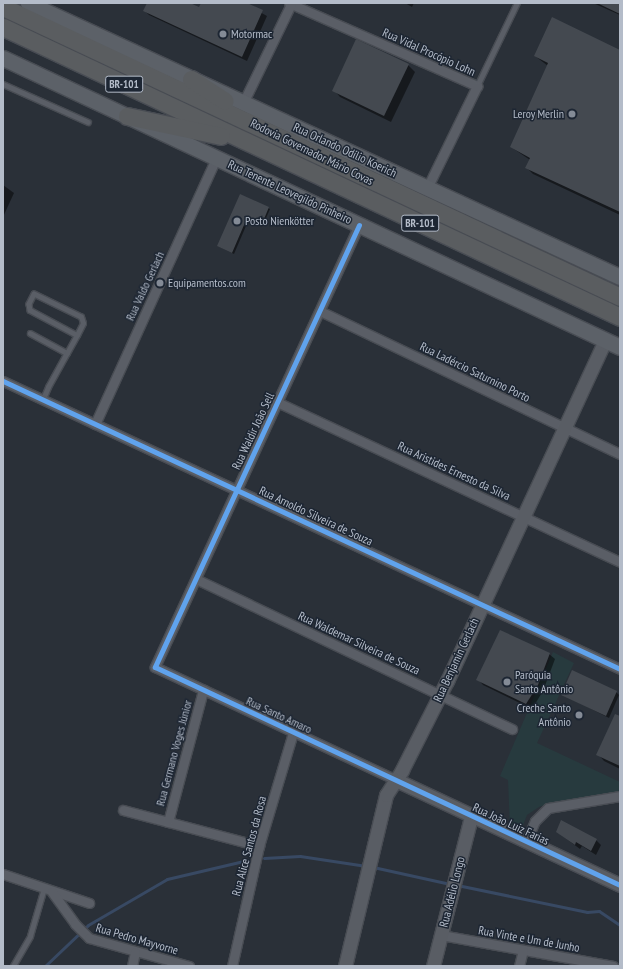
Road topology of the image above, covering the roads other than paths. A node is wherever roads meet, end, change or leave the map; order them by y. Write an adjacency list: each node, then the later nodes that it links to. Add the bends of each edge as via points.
1 (28, 3): 7 (main road, Rua Orlando Odílio Koerich)
2 (290, 3): 9 (street, Rua Vidal Procópio Lohn); 10 (street)
3 (517, 3): 9 (lane)
4 (3, 7): 13 (highway, Rodovia Governador Mário Covas / BR-101)
5 (3, 27): 14 (highway, Rodovia Governador Mário Covas / BR-101)
6 (3, 58): 11 (main road, Rua Tenente Leovegildo Pinheiro)
7 (191, 79): 10 (main road, Rua Orlando Odílio Koerich); 13 (highway)
8 (3, 84): 12 (lane)
9 (477, 86): 16 (street, Rua Vidal Procópio Lohn)
10 (242, 103): 16 (main road, Rua Orlando Odílio Koerich)
11 (127, 116): 14 (highway); 15 (main road, Rua Tenente Leovegildo Pinheiro)
12 (88, 122)
13 (288, 140): 19 (highway, Rodovia Governador Mário Covas / BR-101, via 437,213)
14 (244, 141): 21 (highway, Rodovia Governador Mário Covas / BR-101)
15 (216, 158): 17 (main road, Rua Tenente Leovegildo Pinheiro); 30 (street, Rua Valdo Gerlach)
16 (427, 188): 18 (main road, Rua Orlando Odílio Koerich)
17 (359, 225): 20 (street, Rua Waldir João Sell); 24 (main road, Rua Tenente Leovegildo Pinheiro)
18 (620, 277)
19 (620, 297)
20 (320, 311): 29 (street, Rua Waldir João Sell); 31 (street, Rua Ladércio Saturnino Porto)
21 (620, 317)
22 (30, 333): 26 (lane)
23 (77, 335): 23 (lane, via 83,323 81,317 34,294 29,304 30,310); 26 (lane)
24 (605, 340): 25 (main road, Rua Tenente Leovegildo Pinheiro); 31 (main road, Rua Benjamin Gerlach)
25 (620, 347)
26 (67, 353): 28 (lane)
27 (3, 381): 28 (street, Rua Arnoldo Silveira de Souza)
28 (43, 399): 30 (street, Rua Arnoldo Silveira de Souza)
29 (277, 402): 33 (street, Rua Waldir João Sell); 34 (street, Rua Aristides Ernesto da Silva)
30 (95, 424): 33 (street, Rua Arnoldo Silveira de Souza)
31 (565, 428): 32 (street, Rua Ladércio Saturnino Porto); 34 (main road, Rua Benjamin Gerlach)
32 (620, 454)
33 (237, 490): 36 (street, Rua Waldir João Sell); 37 (street, Rua Arnoldo Silveira de Souza)
34 (523, 516): 35 (street, Rua Aristides Ernesto da Silva); 37 (main road, Rua Benjamin Gerlach)
35 (620, 562)
36 (196, 579): 38 (street, Rua Waldir João Sell); 41 (street, Rua Waldemar Silveira de Souza)
37 (482, 605): 39 (street, Rua Arnoldo Silveira de Souza); 41 (main road, Rua Benjamin Gerlach)
38 (155, 667): 40 (street, Rua Santo Amaro)
39 (620, 669)
40 (203, 690): 43 (street, Rua Santo Amaro); 48 (street, Rua Germano Voges Júnior)
41 (440, 694): 42 (street, Rua Waldemar Silveira de Souza); 44 (main road, Rua Benjamin Gerlach, via 402,770)
42 (512, 729)
43 (293, 733): 44 (street, Rua Santo Amaro); 50 (street, Rua Alice Santos da Rosa)
44 (394, 779): 47 (main road, Rua João Luiz Farias); 62 (main road, Rua Benjamin Gerlach, via 382,807)
45 (620, 796): 49 (street, via 548,808 535,820)
46 (122, 810): 48 (street)
47 (471, 817): 49 (main road, Rua João Luiz Farias); 55 (main road, Rua Adélio Longo)
48 (168, 822): 50 (street)
49 (526, 842): 52 (main road, Rua João Luiz Farias)
50 (259, 846): 61 (street, Rua Alice Santos da Rosa)
51 (3, 874): 53 (street)
52 (620, 885)
53 (48, 890): 54 (street); 57 (street, Rua Pedro Mayvorne, via 89,938); 58 (lane, via 30,936)
54 (89, 903)
55 (441, 935): 56 (street, Rua Vinte e Um de Junho); 63 (main road, Rua Adélio Longo)
56 (523, 950): 64 (street); 65 (street, Rua Vinte e Um de Junho)
57 (135, 952): 59 (street); 60 (street, Rua Pedro Mayvorne)
58 (12, 966)
59 (132, 966)
60 (189, 966)
61 (232, 966)
62 (345, 966)
63 (433, 966)
64 (519, 966)
65 (613, 966)

